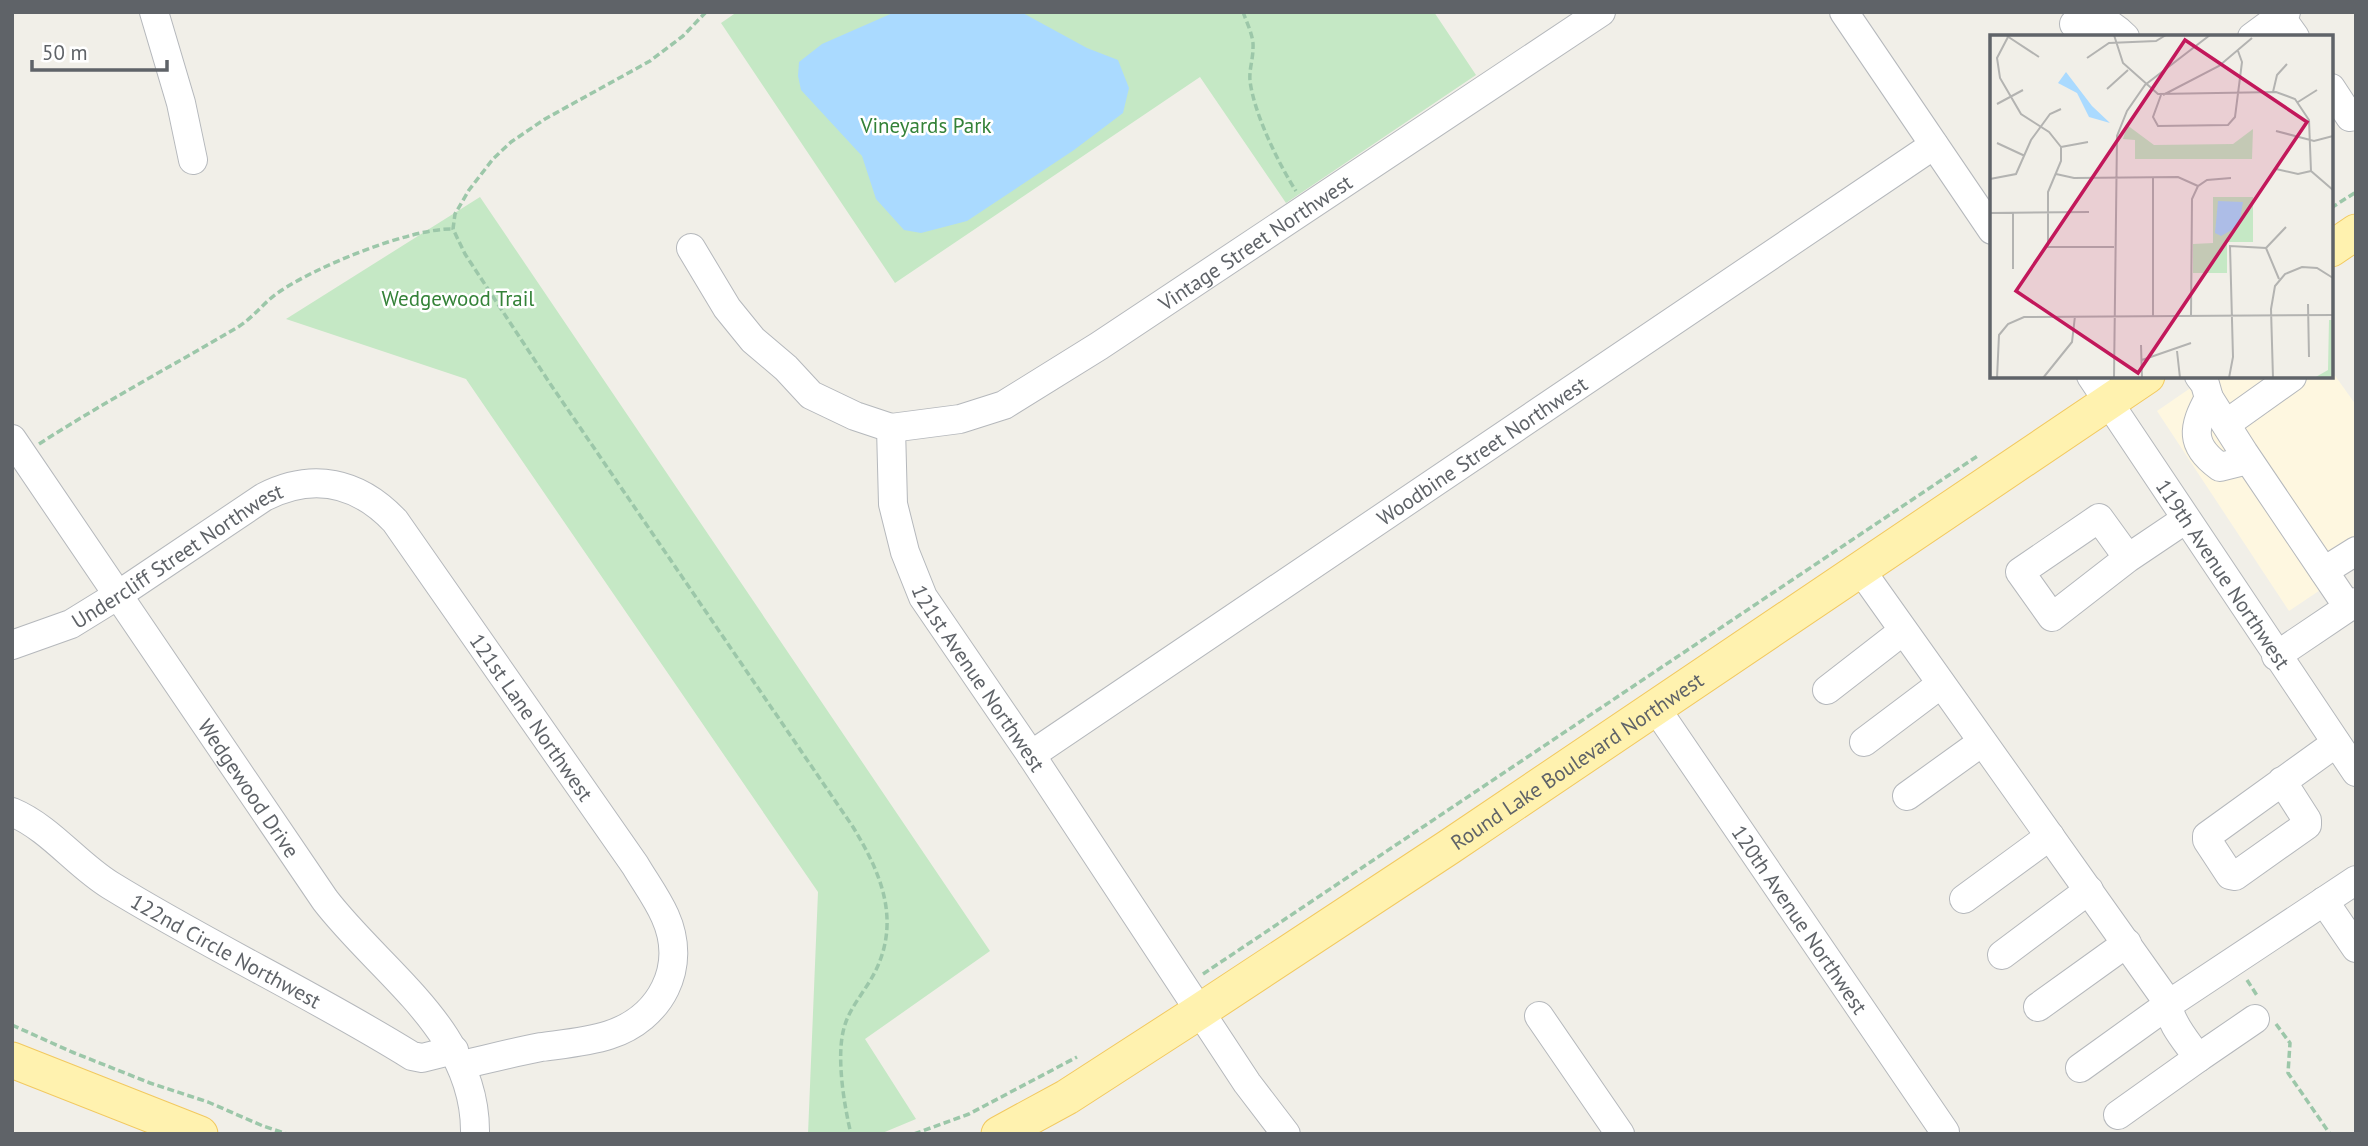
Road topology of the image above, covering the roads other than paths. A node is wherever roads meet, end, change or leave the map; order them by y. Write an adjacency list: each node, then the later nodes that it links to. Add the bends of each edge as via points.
1 (154, 12): 9 (street)
2 (1601, 12): 19 (street, Vintage Street Northwest, via 1004,405 960,419)
3 (1844, 12): 8 (street)
4 (2074, 24): 5 (street, via 2097,19 2112,24)
5 (2123, 35)
6 (2333, 91): 7 (street)
7 (2350, 117)
8 (1934, 145): 10 (street); 39 (street, Woodbine Street Northwest)
9 (193, 160)
10 (1990, 227)
11 (2356, 232): 13 (main road)
12 (691, 248): 19 (street, via 752,340 811,395)
13 (2333, 248)
14 (2140, 378): 17 (main road, Round Lake Boulevard Northwest)
15 (2291, 378): 18 (street)
16 (2204, 387): 18 (street); 21 (street, via 2195,435 2201,445 2220,467)
17 (2100, 389): 23 (street, 119th Avenue Northwest); 26 (main road, Round Lake Boulevard Northwest)
18 (2226, 424): 21 (street)
19 (891, 428): 39 (street, 121st Avenue Northwest, via 893,504 923,597)
20 (18, 446): 28 (street, Wedgewood Drive)
21 (2248, 460): 27 (street)
22 (346, 488): 28 (street, Undercliff Street Northwest, via 313,483 264,496); 52 (street, 121st Lane Northwest, via 380,505 394,522 635,865 666,916 674,947)
23 (2186, 519): 25 (street); 32 (street, 119th Avenue Northwest)
24 (2356, 551): 27 (street)
25 (2128, 558)
26 (1860, 569): 30 (street); 35 (main road, Round Lake Boulevard Northwest)
27 (2324, 571): 29 (street)
28 (118, 595): 31 (street, Undercliff Street Northwest, via 71,624); 58 (street, Wedgewood Drive, via 325,900 416,999)
29 (2352, 604): 32 (street)
30 (1903, 631): 33 (street); 34 (street)
31 (12, 645)
32 (2276, 656): 38 (street, 119th Avenue Northwest)
33 (1941, 684): 36 (street); 37 (street)
34 (1827, 690)
35 (1655, 707): 53 (main road, Round Lake Boulevard Northwest); 63 (street, 120th Avenue Northwest)
36 (1864, 741)
37 (1982, 742): 42 (street); 44 (street)
38 (2336, 743): 40 (street, 119th Avenue Northwest); 41 (street)
39 (1031, 755): 53 (street, 121st Avenue Northwest)
40 (2356, 772)
41 (2282, 781)
42 (1906, 796)
43 (12, 812): 58 (street, 122nd Circle Northwest, via 111,885 412,1056)
44 (2050, 836): 46 (street); 47 (street)
45 (2356, 880): 48 (street)
46 (2089, 890): 49 (street); 51 (street)
47 (1964, 899)
48 (2324, 901): 50 (street); 54 (street)
49 (2127, 943): 54 (street); 55 (street)
50 (2356, 948)
51 (2002, 955)
52 (671, 976): 58 (street, 122nd Circle Northwest, via 661,999 641,1019 610,1035)
53 (1192, 999): 66 (main road, Round Lake Boulevard Northwest, via 1067,1097); 67 (street, 121st Avenue Northwest)
54 (2169, 1004): 59 (street, via 2168,1011); 61 (street)
55 (2038, 1007)
56 (2264, 1015): 59 (street)
57 (1539, 1016): 68 (street)
58 (458, 1057): 65 (street, Wedgewood Drive, via 474,1105)
59 (2198, 1058): 62 (street)
60 (12, 1060): 64 (main road)
61 (2080, 1068)
62 (2118, 1115)
63 (1944, 1133)
64 (200, 1134)
65 (475, 1134)
66 (999, 1134)
67 (1286, 1134)
68 (1619, 1134)

